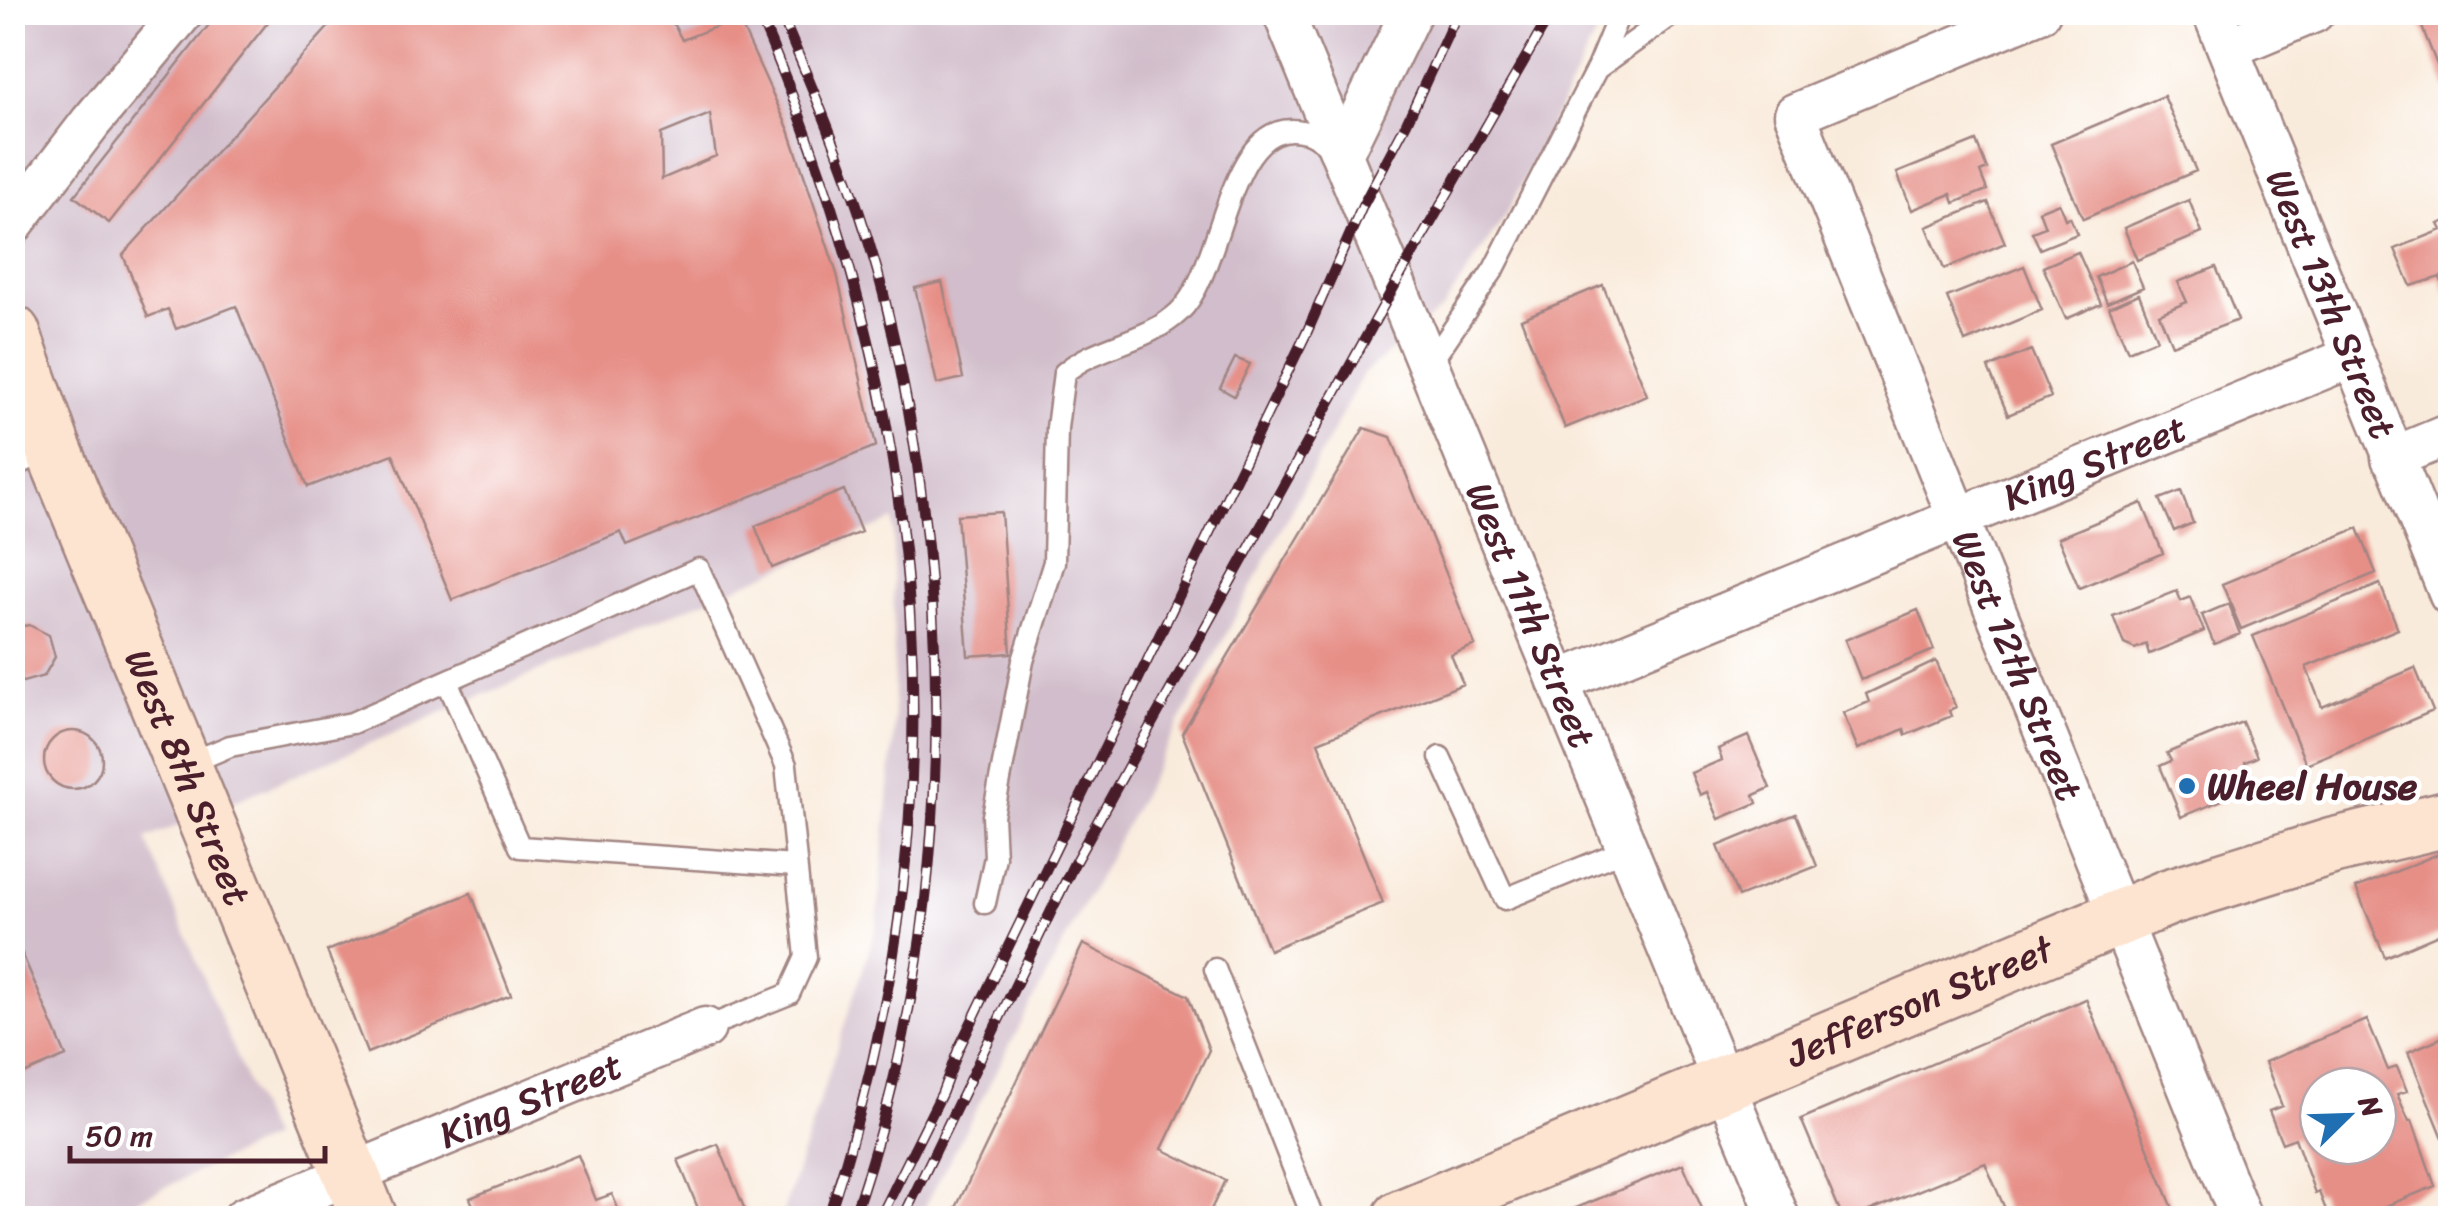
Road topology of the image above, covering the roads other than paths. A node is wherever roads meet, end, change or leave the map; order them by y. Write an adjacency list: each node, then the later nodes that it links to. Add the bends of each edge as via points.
1 (183, 12): 11 (street)
2 (1284, 12): 10 (street, West 11th Street)
3 (1411, 12): 10 (street)
4 (1620, 12): 9 (lane)
5 (1676, 12): 9 (lane)
6 (2040, 12): 18 (street, West 12th Street, via 1795,114)
7 (2314, 12): 8 (street)
8 (2220, 30): 13 (street, West 13th Street)
9 (1597, 68): 14 (lane, via 1494,270)
10 (1342, 154): 14 (street, West 11th Street); 27 (lane, via 1308,132 1264,135 1247,156 1203,280 1182,310 1152,333 1081,359 1064,373 1054,562 1023,661 993,816 995,856)
11 (12, 225)
12 (12, 333): 16 (street, West 8th Street)
13 (2352, 357): 17 (street, West 13th Street); 18 (street, King Street)
14 (1429, 366): 21 (street, West 11th Street)
15 (2450, 434): 17 (street)
16 (33, 458): 23 (street, West 8th Street)
17 (2392, 458): 19 (street, West 13th Street)
18 (1959, 518): 21 (street, King Street); 28 (street, West 12th Street)
19 (2450, 595)
20 (447, 680): 23 (lane, via 352,724 230,746); 26 (lane, via 520,847); 26 (lane, via 699,570 786,766)
21 (1558, 682): 25 (street, West 11th Street)
22 (1440, 758): 25 (lane, via 1505,899)
23 (183, 766): 32 (street, West 8th Street)
24 (2450, 818): 28 (street, Jefferson Street, via 2314,851)
25 (1628, 849): 31 (street, West 11th Street)
26 (796, 866): 30 (lane, via 806,958 789,994)
27 (986, 903)
28 (2119, 918): 31 (street, Jefferson Street); 37 (street, West 12th Street)
29 (1215, 969): 34 (lane)
30 (705, 1028): 32 (street, King Street)
31 (1724, 1083): 35 (street, Jefferson Street); 36 (street, West 11th Street)
32 (360, 1196): 33 (street, King Street)
33 (244, 1218)
34 (1313, 1218)
35 (1401, 1218)
36 (1780, 1218)
37 (2241, 1218)

